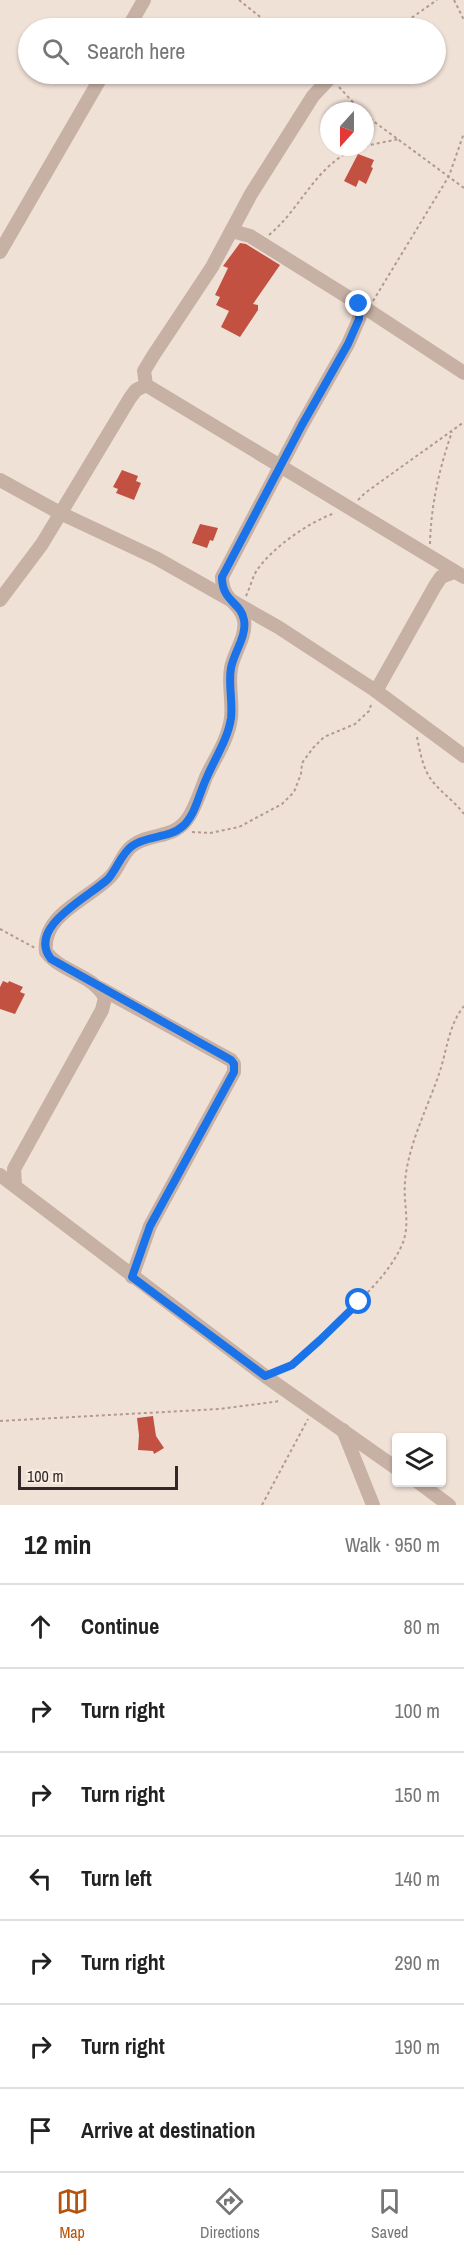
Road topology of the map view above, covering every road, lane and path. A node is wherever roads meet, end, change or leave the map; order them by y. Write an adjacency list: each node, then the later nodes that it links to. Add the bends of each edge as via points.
1 (144, 0): 5 (street)
2 (239, 0): 6 (path)
3 (437, 0): 7 (path)
4 (454, 0): 8 (path)
5 (134, 18)
6 (262, 18)
7 (411, 18)
8 (464, 20)
9 (97, 84): 20 (street)
10 (325, 84): 21 (street, via 251,194)
11 (335, 84): 12 (path)
12 (353, 102)
13 (374, 121): 15 (path)
14 (464, 133): 18 (path)
15 (399, 139): 16 (path); 18 (path)
16 (374, 144)
17 (341, 156): 22 (path, via 311,184 283,223)
18 (448, 176): 19 (path); 24 (path, via 376,297)
19 (464, 188)
20 (6, 230): 23 (street)
21 (232, 231): 22 (street); 26 (street, via 144,371)
22 (260, 242): 24 (street)
23 (0, 252)
24 (363, 306): 25 (street); 29 (street, via 348,344)
25 (464, 374)
26 (146, 385): 29 (street); 32 (street, via 130,398)
27 (464, 422): 28 (path)
28 (452, 432): 31 (path, via 365,493); 33 (path, via 436,483)
29 (280, 466): 31 (street); 35 (street, via 222,577)
30 (0, 480): 32 (street)
31 (349, 509): 34 (street); 37 (path, via 320,519 278,548 256,572)
32 (60, 513): 35 (street, via 146,553); 36 (street)
33 (430, 550)
34 (459, 574): 38 (street, via 441,577)
35 (226, 597): 37 (street); 42 (street, via 242,613 245,622 231,670 229,729 195,806)
36 (0, 600)
37 (241, 606): 38 (street)
38 (376, 691): 39 (street); 42 (path, via 369,711 355,724 324,737 313,748 302,763 294,792 282,804 239,827 210,833)
39 (413, 717): 40 (street); 41 (path, via 426,771)
40 (464, 756)
41 (464, 814)
42 (176, 831): 44 (street, via 142,840 127,851 105,882 56,921 47,936)
43 (0, 929): 44 (path)
44 (46, 952): 45 (street, via 51,959)
45 (100, 988): 48 (street, via 105,998 102,1010 14,1170); 49 (street, via 231,1060 235,1068 150,1226)
46 (464, 1006): 50 (path, via 446,1043 440,1072 412,1150 405,1183 407,1224 392,1263 292,1365)
47 (0, 1175): 48 (street)
48 (15, 1185): 49 (street)
49 (132, 1277): 50 (street)
50 (265, 1376): 51 (street)
51 (298, 1399): 52 (street); 53 (path, via 219,1409)
52 (313, 1408): 54 (street); 57 (path)
53 (0, 1421)
54 (343, 1430): 55 (street); 58 (street)
55 (392, 1465)
56 (425, 1487): 59 (street)
57 (262, 1505)
58 (373, 1505)
59 (449, 1505)

